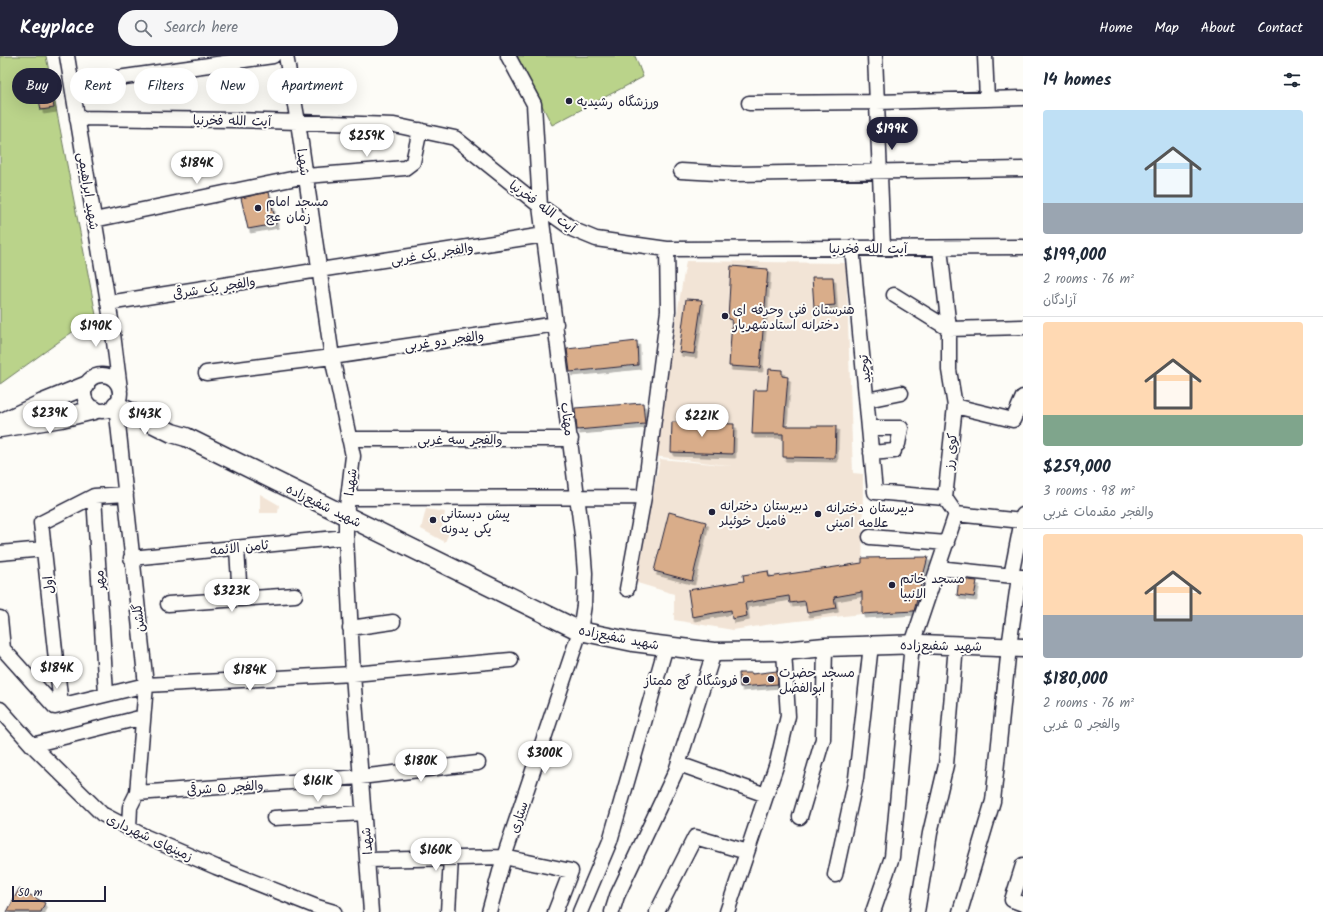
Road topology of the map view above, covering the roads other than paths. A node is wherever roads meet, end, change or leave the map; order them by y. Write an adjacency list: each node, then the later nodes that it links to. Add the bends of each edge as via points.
1 (67, 56): 12 (street, شهید ابراهیمی)
2 (273, 56): 7 (street)
3 (286, 56): 13 (street, شهدا)
4 (508, 56): 19 (street, مهتاب, via 534,104)
5 (875, 56): 10 (street)
6 (986, 56): 9 (street)
7 (126, 77)
8 (1023, 98): 9 (street)
9 (987, 99): 10 (street)
10 (877, 102): 11 (street); 17 (street)
11 (749, 103)
12 (77, 118): 13 (street, آیت الله فخرنیا); 20 (street, شهید ابراهیمی)
13 (298, 122): 14 (street, آیت الله فخرنیا, via 394,125); 18 (street, شهدا)
14 (420, 130): 18 (street, via 413,162 405,168); 19 (street, آیت الله فخرنیا, via 455,138)
15 (1023, 169): 17 (street)
16 (681, 170): 17 (street, via 734,174)
17 (880, 172): 22 (street)
18 (306, 176): 20 (street); 27 (street, شهدا)
19 (540, 206): 21 (street, مهتاب); 26 (street, آیت الله فخرنیا, via 574,230 596,239)
20 (94, 220): 29 (street, شهید ابراهیمی)
21 (544, 235): 27 (street, والفجر یک غربی); 30 (street, مهتاب)
22 (883, 247): 24 (street, آیت الله فخرنیا); 25 (street, آیت الله فخرنیا)
23 (1023, 247): 25 (street, آیت الله فخرنیا)
24 (852, 248): 26 (street, آیت الله فخرنیا); 41 (street, توحید)
25 (940, 248): 33 (street, کوی رز)
26 (667, 250): 53 (street, via 668,311)
27 (320, 270): 29 (street, والفجر یک شرقی); 34 (street, شهدا)
28 (894, 295): 33 (street)
29 (108, 304): 31 (street, شهید ابراهیمی)
30 (556, 324): 34 (street, والفجر دو غربی); 48 (street, مهتاب)
31 (112, 326): 36 (street, شهید ابراهیمی); 39 (street, شهید ابراهیمی)
32 (1023, 327): 33 (street)
33 (949, 329): 42 (street, کوی رز, via 949,370)
34 (332, 357): 35 (street, والفجر دو غربی); 47 (street, شهدا)
35 (206, 373)
36 (104, 374): 37 (street, via 94,376); 39 (street, via 114,379)
37 (85, 386): 43 (street, via 84,397); 44 (main road)
38 (901, 393): 41 (street)
39 (118, 397): 43 (street, via 106,411); 50 (street, گلشن); 57 (main road, شهید شفیع‌زاده, via 172,433 186,437)
40 (1023, 397): 42 (street, via 1013,420)
41 (867, 400): 46 (street, توحید)
42 (955, 406): 55 (street, کوی رز)
43 (94, 410): 45 (main road)
44 (0, 423)
45 (0, 428)
46 (870, 428): 49 (street, توحید); 49 (street, via 901,428 896,448)
47 (349, 439): 48 (street, والفجر سه غربی); 54 (street, شهدا, via 353,456)
48 (571, 439): 52 (street, مهتاب)
49 (872, 453): 55 (street, توحید, via 875,492)
50 (126, 494): 51 (street); 65 (street, گلشن)
51 (94, 496): 63 (street, اول, via 41,523); 88 (street, مهر)
52 (578, 497): 53 (street); 54 (street); 75 (street, مهتاب, via 585,573)
53 (644, 497): 68 (street)
54 (348, 498): 57 (street, شهدا)
55 (945, 498): 56 (street)
56 (956, 514): 58 (street); 61 (street)
57 (346, 516): 59 (street, شهدا); 75 (main road, شهید شفیع‌زاده)
58 (1022, 518): 67 (street)
59 (346, 537): 62 (street, ثامن الائمه); 74 (street, شهدا)
60 (870, 537): 61 (street)
61 (947, 543): 66 (street)
62 (237, 548): 65 (street, ثامن الائمه); 70 (street)
63 (44, 549): 64 (street); 89 (street, اول)
64 (0, 553)
65 (131, 558): 87 (street, گلشن)
66 (938, 568): 67 (street); 76 (street)
67 (1018, 577): 81 (street)
68 (627, 589)
69 (295, 595): 70 (street)
70 (240, 599): 71 (street)
71 (168, 604)
72 (0, 618): 82 (street)
73 (393, 622): 74 (street)
74 (350, 628): 86 (street, شهدا)
75 (580, 631): 78 (main road, شهید شفیع‌زاده); 104 (street, ستاری)
76 (912, 644): 77 (main road, شهید شفیع‌زاده); 79 (main road, شهید شفیع‌زاده); 118 (street, via 892,857)
77 (956, 645): 81 (main road, شهید شفیع‌زاده); 119 (street, via 946,765 930,833)
78 (666, 646): 84 (main road, شهید شفیع‌زاده); 114 (street, via 610,841)
79 (871, 646): 80 (main road, شهید شفیع‌زاده); 107 (street, via 856,778)
80 (825, 647): 83 (main road, شهید شفیع‌زاده); 99 (street, via 823,739)
81 (1016, 647): 120 (street, via 993,801)
82 (1, 649): 89 (street, via 55,707)
83 (784, 651): 84 (main road, شهید شفیع‌زاده); 97 (street, via 788,716 777,763)
84 (714, 652): 94 (street)
85 (511, 660): 86 (street)
86 (353, 674): 87 (street); 95 (street, شهدا)
87 (146, 685): 88 (street); 91 (street, گلشن)
88 (106, 694): 89 (street)
89 (61, 705)
90 (0, 709): 92 (street, زمینهای شهرداری)
91 (144, 717): 92 (street); 96 (street, گلشن)
92 (32, 745): 101 (street, زمینهای شهرداری, via 102,814)
93 (478, 763): 95 (street, والفجر ۵ شرقی)
94 (679, 764): 97 (street); 115 (street, via 617,896)
95 (360, 777): 96 (street, والفجر ۵ شرقی); 98 (street, شهدا)
96 (137, 793): 101 (street, گلشن, via 130,807)
97 (766, 795): 102 (street)
98 (364, 814): 100 (street); 105 (street, شهدا)
99 (800, 817)
100 (274, 818)
101 (129, 829): 109 (street, زمینهای شهرداری, via 216,867)
102 (747, 852): 116 (street, via 695,837); 117 (street)
103 (451, 858): 104 (street); 105 (street); 111 (street)
104 (504, 858): 112 (street, ستاری); 113 (street, via 570,871)
105 (368, 860): 110 (street, شهدا)
106 (1023, 865): 108 (street)
107 (835, 875)
108 (1018, 902)
109 (334, 912)
110 (371, 912)
111 (448, 912)
112 (490, 912)
113 (555, 912)
114 (580, 912)
115 (612, 912)
116 (657, 912)
117 (727, 912)
118 (873, 912)
119 (917, 912)
120 (960, 912)

